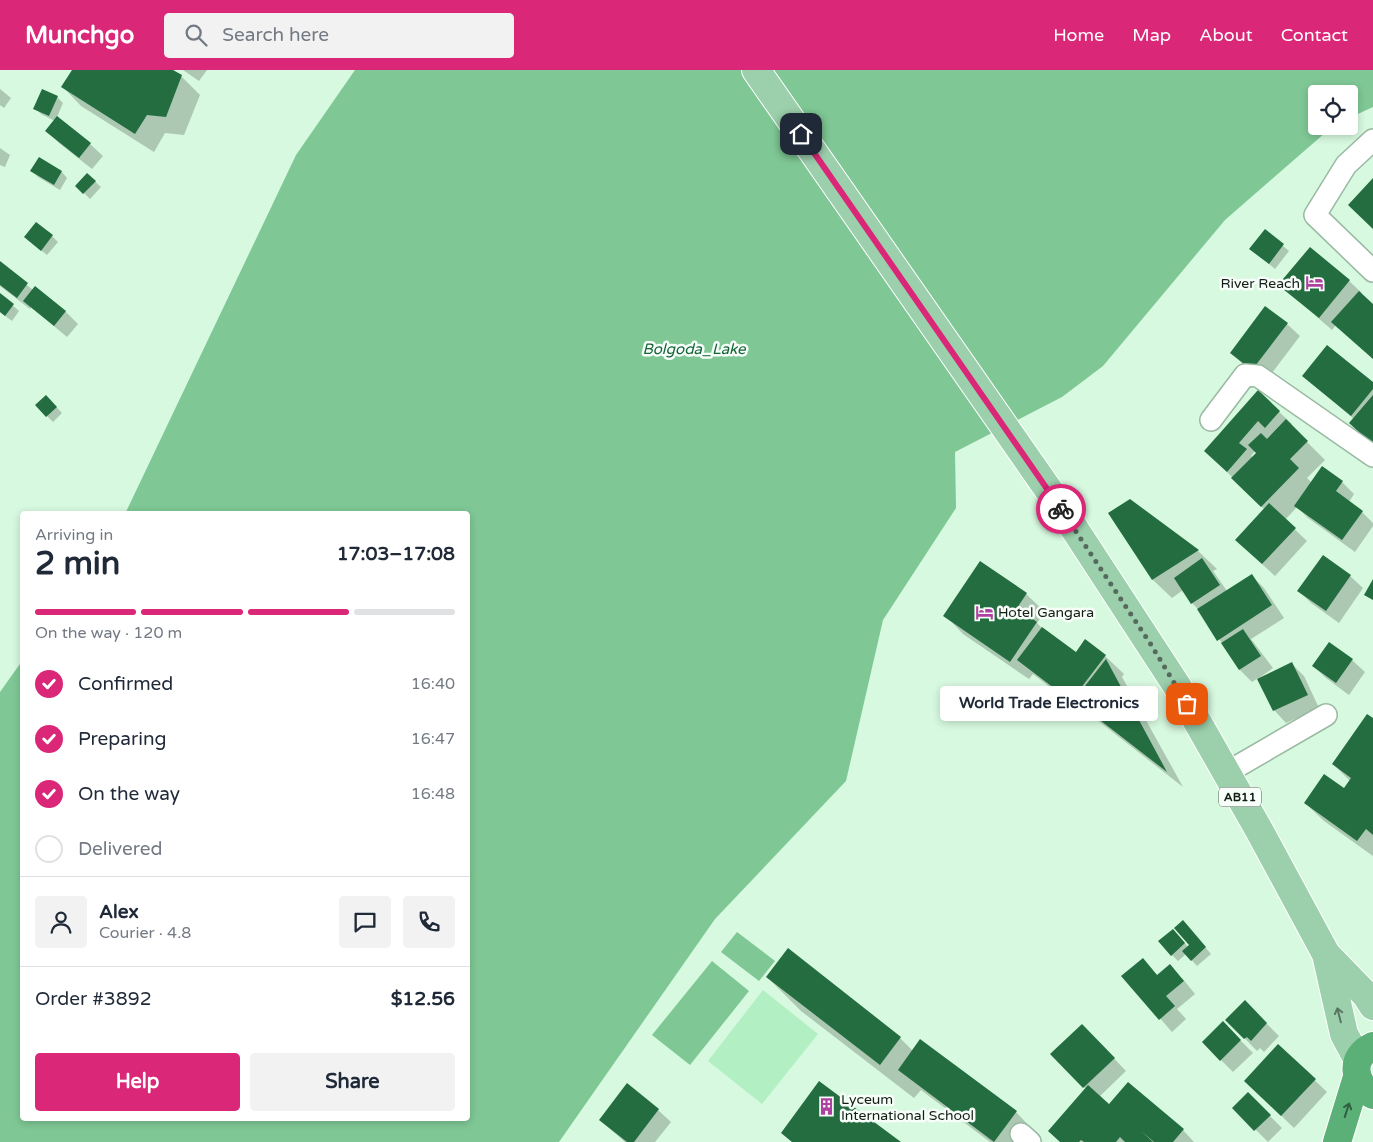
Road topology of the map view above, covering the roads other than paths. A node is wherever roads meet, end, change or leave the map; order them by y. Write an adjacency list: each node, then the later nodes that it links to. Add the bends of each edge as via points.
1 (756, 70): 7 (main road, AB11, via 1057,502 1177,686)
2 (1373, 140): 3 (street, via 1346,165 1315,216)
3 (1373, 270)
4 (1211, 420): 5 (street, via 1245,375 1258,376)
5 (1373, 456)
6 (1326, 715): 7 (street)
7 (1226, 773): 8 (main road, AB11)
8 (1326, 954): 9 (main road, AB11); 10 (main road, AB11, one-way to 8, via 1344,1034)
9 (1373, 1006)
10 (1365, 1069): 11 (highway, one-way to 10)
11 (1337, 1142)

